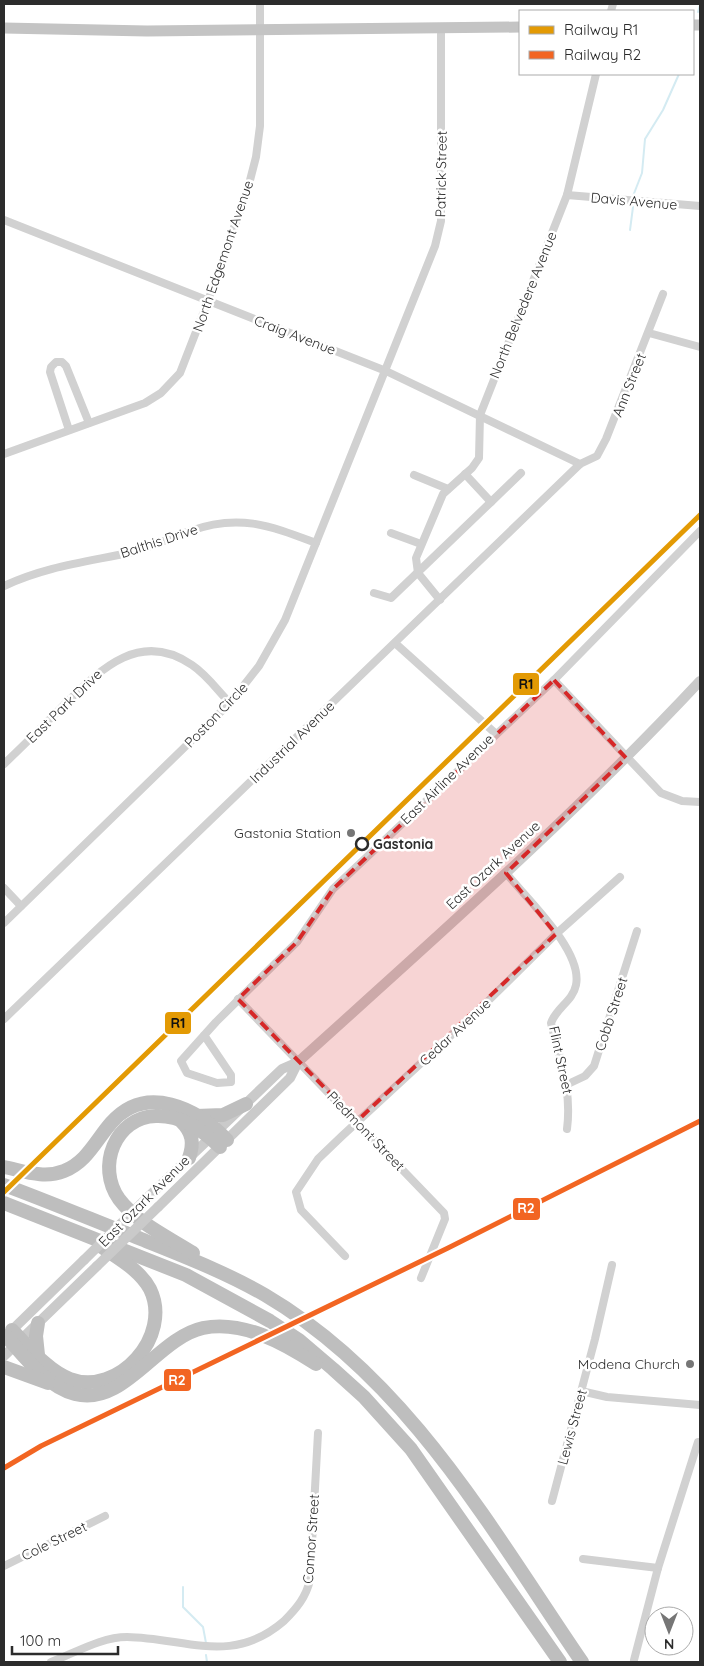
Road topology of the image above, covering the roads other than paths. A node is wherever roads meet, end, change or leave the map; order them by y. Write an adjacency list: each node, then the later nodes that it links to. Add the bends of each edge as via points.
1 (260, 4): 5 (street, North Edgemont Avenue)
2 (519, 27): 4 (main road)
3 (4, 28): 5 (main road)
4 (442, 28): 5 (main road); 14 (street, Patrick Street, via 441,221 435,246)
5 (261, 31): 11 (street, North Edgemont Avenue, via 261,118 256,157)
6 (596, 75): 7 (street, North Belvedere Avenue)
7 (567, 194): 8 (street, Davis Avenue); 15 (street, North Belvedere Avenue)
8 (700, 206)
9 (4, 220): 11 (street, Craig Avenue)
10 (663, 294): 12 (street, Ann Street)
11 (208, 301): 14 (street, Craig Avenue); 16 (street, North Edgemont Avenue, via 180,373 168,387 145,402)
12 (649, 333): 13 (street); 19 (street, Ann Street, via 601,452)
13 (700, 347)
14 (386, 371): 15 (street, Craig Avenue); 27 (street, Poston Circle)
15 (480, 415): 19 (street, Craig Avenue); 21 (street, via 479,458)
16 (89, 423): 17 (street, North Edgemont Avenue); 17 (street, via 66,366 56,362 50,372)
17 (69, 430): 18 (street, North Edgemont Avenue)
18 (4, 454)
19 (580, 464): 32 (street, Industrial Avenue)
20 (521, 473): 24 (street)
21 (465, 474): 23 (street); 24 (street)
22 (414, 475): 23 (street)
23 (448, 489): 28 (street)
24 (491, 502): 29 (street)
25 (700, 531): 34 (street, East Airline Avenue)
26 (391, 533): 28 (street)
27 (316, 543): 30 (street, Balthis Drive, via 266,525 217,524 133,552 42,570); 36 (street, Poston Circle, via 275,641)
28 (421, 544): 29 (street, via 416,558)
29 (418, 573): 31 (street, via 391,598); 32 (street)
30 (4, 586)
31 (374, 593)
32 (440, 600): 33 (street, Industrial Avenue)
33 (396, 643): 37 (street); 49 (street, Industrial Avenue)
34 (554, 680): 37 (street, East Airline Avenue); 38 (street)
35 (700, 681): 38 (main road, East Ozark Avenue)
36 (230, 703): 39 (street, East Park Drive, via 199,670 175,656 154,652 128,655 97,673); 44 (street, Poston Circle)
37 (495, 733): 48 (street, East Airline Avenue, via 333,889 297,942)
38 (626, 758): 40 (street, via 661,793 682,801); 41 (main road, East Ozark Avenue)
39 (4, 764)
40 (700, 802)
41 (506, 873): 47 (street, Flint Street); 51 (main road, East Ozark Avenue)
42 (620, 877): 47 (street, Cedar Avenue)
43 (4, 888): 44 (street)
44 (22, 906): 45 (street, Poston Circle)
45 (4, 923)
46 (637, 932): 52 (street, Cobb Street, via 594,1066 585,1076)
47 (556, 934): 52 (street, Flint Street, via 570,953 577,975 571,997 554,1014 551,1023); 56 (street, Cedar Avenue)
48 (238, 999): 50 (street, East Airline Avenue); 51 (street, Piedmont Street)
49 (4, 1019)
50 (204, 1035): 50 (street, East Airline Avenue, via 181,1061 187,1073 216,1084 231,1082 231,1075)
51 (298, 1062): 53 (main road, East Ozark Avenue, via 282,1069); 56 (street, Piedmont Street); 58 (main road, East Ozark Avenue, via 290,1078)
52 (568, 1084): 57 (street, Flint Street, via 570,1108)
53 (246, 1104): 54 (highway, via 223,1115); 58 (main road, East Ozark Avenue)
54 (195, 1116): 58 (highway); 60 (highway, via 170,1103 140,1103 119,1114 87,1155 68,1170 43,1175)
55 (179, 1119): 58 (highway); 59 (highway, via 192,1138); 66 (highway, via 156,1116 128,1127 113,1145 108,1167 110,1178 119,1199 132,1212)
56 (357, 1122): 64 (street, Cedar Avenue, via 318,1159 296,1192 302,1210); 67 (street, Piedmont Street, via 444,1213 445,1219)
57 (567, 1129)
58 (219, 1139): 59 (main road, East Ozark Avenue); 68 (main road, East Ozark Avenue, bridge, via 158,1207)
59 (190, 1158): 69 (main road, East Ozark Avenue, bridge, via 84,1260)
60 (4, 1167)
61 (4, 1184): 66 (highway)
62 (4, 1202): 63 (highway)
63 (83, 1234): 70 (highway, via 145,1281 154,1302 151,1336 132,1364 102,1381 69,1379); 75 (highway, via 186,1275 239,1302 298,1340)
64 (345, 1256)
65 (612, 1265): 74 (street, Lewis Street)
66 (221, 1271): 87 (highway, via 266,1296 312,1328 400,1406 449,1467)
67 (421, 1278)
68 (38, 1324): 69 (main road, East Ozark Avenue); 70 (highway)
69 (12, 1338): 70 (highway); 71 (main road, East Ozark Avenue); 73 (highway, via 28,1361)
70 (38, 1355)
71 (4, 1356)
72 (4, 1367): 73 (highway)
73 (63, 1389): 75 (highway, via 85,1396 107,1392 170,1344 190,1333 212,1327 259,1333 298,1352)
74 (581, 1391): 76 (street); 79 (street, Lewis Street)
75 (364, 1397): 86 (highway, via 411,1448)
76 (700, 1406)
77 (318, 1433): 85 (street, Connor Street, via 310,1580 306,1595 294,1611 271,1631 247,1643 210,1649 128,1637 108,1639)
78 (700, 1442): 83 (street)
79 (552, 1501)
80 (105, 1516): 82 (street, Cole Street)
81 (583, 1559): 83 (street)
82 (4, 1566)
83 (658, 1568): 84 (street)
84 (634, 1660)
85 (51, 1662)
86 (560, 1662)
87 (582, 1662)

